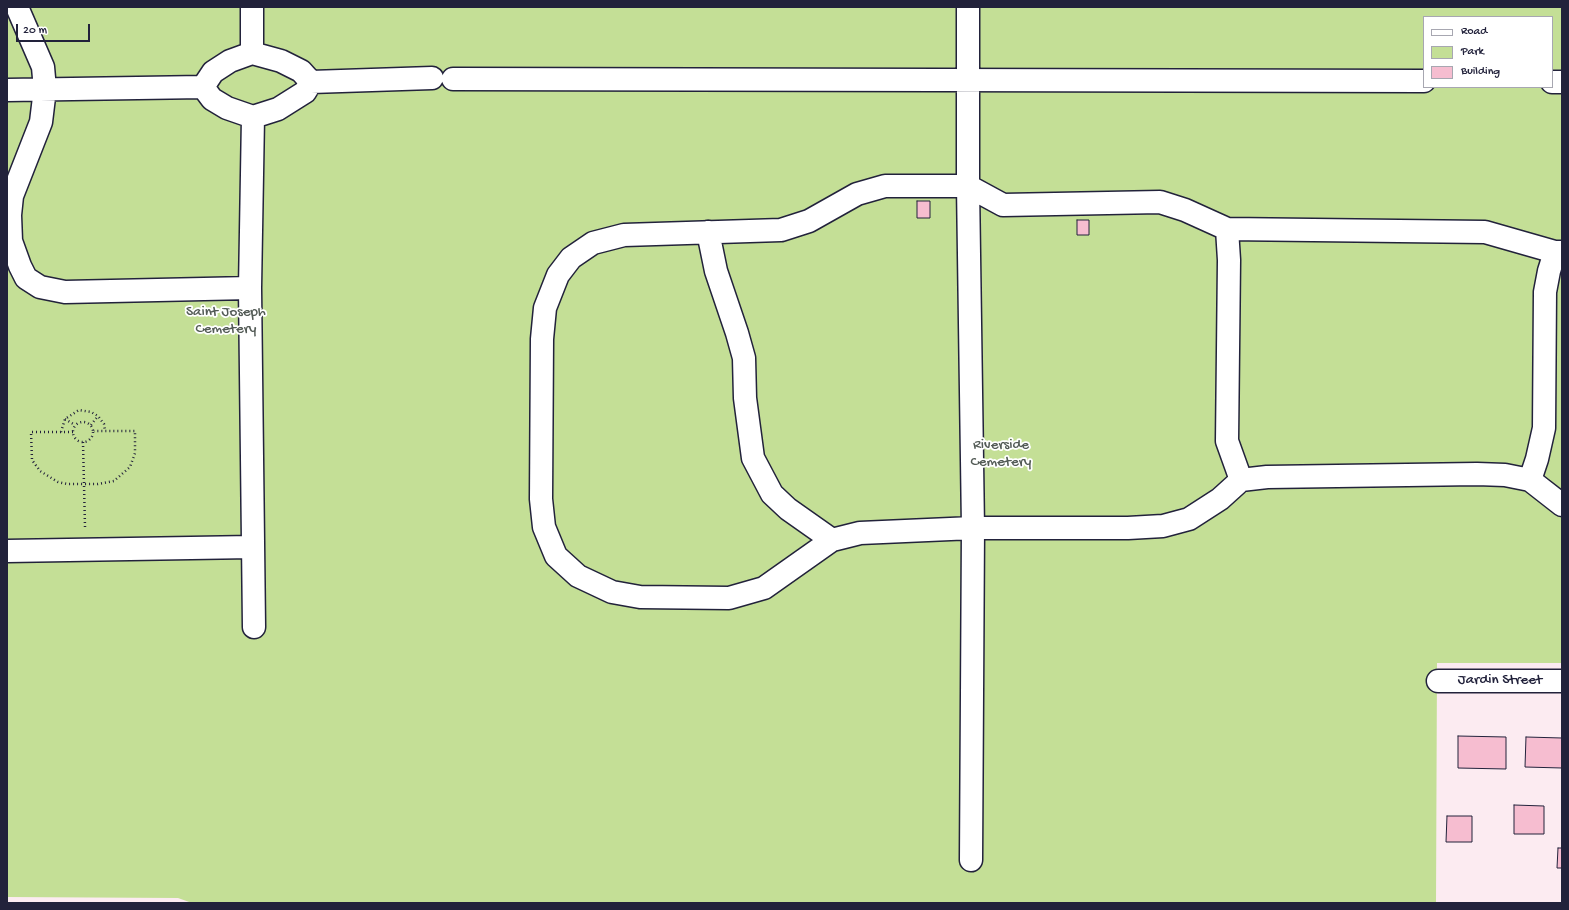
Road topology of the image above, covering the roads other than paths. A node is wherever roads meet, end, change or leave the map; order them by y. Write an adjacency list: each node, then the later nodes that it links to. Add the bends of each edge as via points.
1 (17, 7): 9 (street, via 43,66)
2 (252, 7): 4 (street)
3 (968, 7): 5 (street)
4 (252, 53): 6 (street, via 280,61 301,71); 8 (street, via 230,61 214,72)
5 (968, 79): 6 (street, via 443,78); 7 (street); 12 (street)
6 (311, 82): 11 (street, via 305,92 278,109)
7 (1423, 82)
8 (203, 87): 9 (street); 11 (street, via 212,99 227,108)
9 (45, 89): 10 (street); 16 (street, via 41,122 12,196 10,215 11,241 26,278 40,287 65,292)
10 (7, 90)
11 (253, 117): 16 (street)
12 (968, 186): 13 (street, via 1003,205 1160,202); 14 (street, via 885,186 857,194 809,221 781,230); 20 (street)
13 (1227, 229): 15 (street, via 1485,232); 17 (street, via 1227,441)
14 (708, 232): 21 (street, via 716,270 744,358 745,398 753,458 772,494 788,509); 21 (street, via 624,235 593,243 571,258 558,275 545,308 542,339 541,499 544,527 556,556 578,576 612,592 640,597 729,598 764,588)
15 (1558, 252): 18 (street, via 1549,271 1545,292 1544,428)
16 (250, 288): 22 (street)
17 (1241, 480): 18 (street, via 1267,477 1477,474 1505,475); 20 (street, via 1220,499 1189,519 1163,526)
18 (1530, 480): 19 (street)
19 (1562, 505)
20 (973, 528): 21 (street, via 860,533); 27 (street)
21 (832, 540)
22 (252, 546): 23 (street); 24 (street)
23 (7, 551)
24 (254, 627)
25 (1438, 681): 26 (street, Jardin Street)
26 (1562, 681)
27 (971, 860)

